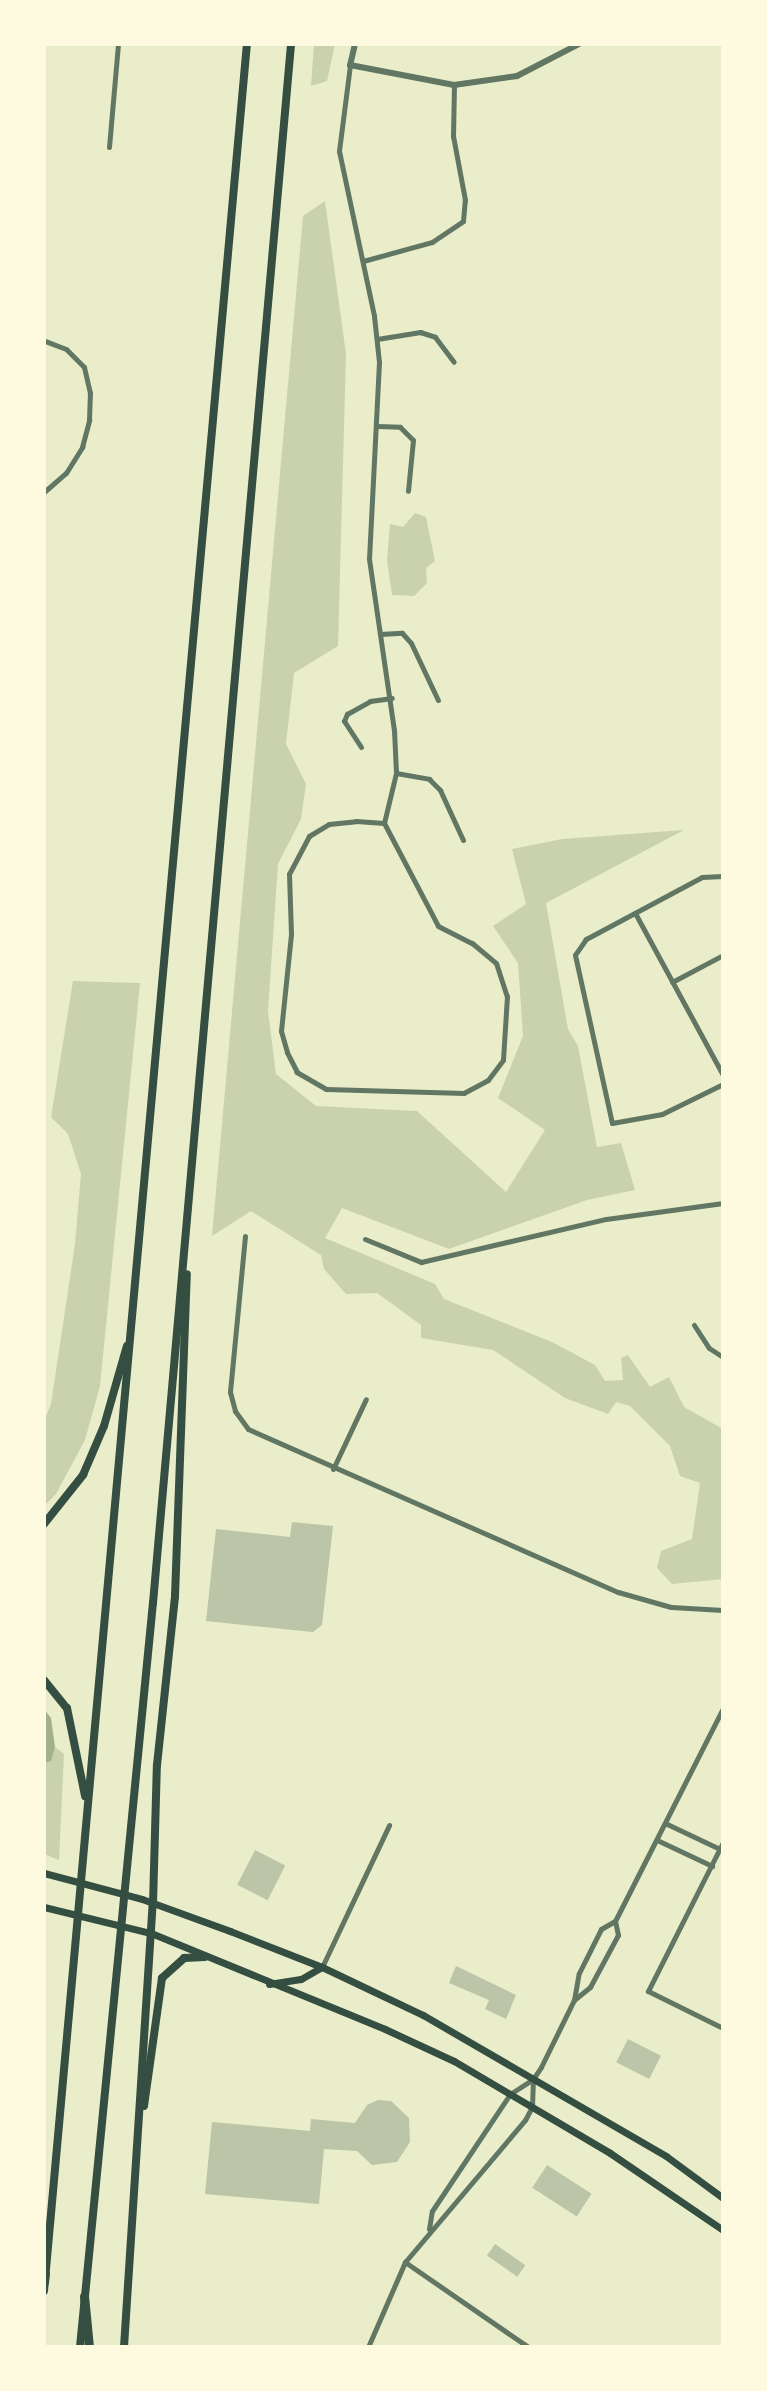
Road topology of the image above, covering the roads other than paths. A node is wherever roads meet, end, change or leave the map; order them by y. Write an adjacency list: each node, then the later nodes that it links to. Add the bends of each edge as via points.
1 (118, 44): 8 (street)
2 (247, 44): 36 (highway)
3 (291, 44): 32 (highway)
4 (355, 44): 6 (street)
5 (579, 44): 7 (street, via 517,76)
6 (350, 65): 7 (street); 9 (street, via 339,151)
7 (454, 85): 9 (street, via 453,136 466,200 463,221 432,242)
8 (108, 147)
9 (363, 261): 10 (street)
10 (377, 339): 12 (street, via 420,332 435,337); 14 (street)
11 (45, 341): 17 (street, via 66,349 83,367 90,393 82,447 66,473)
12 (454, 362)
13 (723, 386): 15 (street)
14 (377, 426): 16 (street, via 400,427 413,440); 18 (street, via 369,559)
15 (723, 460)
16 (408, 491)
17 (44, 492)
18 (380, 634): 19 (street); 20 (street, via 402,633 411,643)
19 (392, 698): 21 (street, via 370,701 347,714 344,721); 22 (street)
20 (438, 700)
21 (361, 747)
22 (396, 773): 23 (street); 24 (street, via 429,779 440,790)
23 (384, 823): 23 (street, via 329,824 309,836 297,852 289,874 291,934 281,1031 287,1052 297,1072 326,1089 464,1093 488,1080 503,1060 507,996 496,963 472,943 438,926)
24 (463, 840)
25 (723, 876): 26 (street, via 702,877)
26 (635, 913): 28 (street); 30 (street, via 586,939 575,955 612,1123 662,1114)
27 (723, 955): 28 (street)
28 (672, 982): 29 (street)
29 (723, 1075)
30 (723, 1084)
31 (723, 1203): 34 (street, via 606,1219 421,1262)
32 (188, 1211): 52 (highway, via 176,1596 157,1765); 71 (highway)
33 (245, 1236): 39 (street, via 230,1392 235,1411 248,1429)
34 (365, 1239)
35 (694, 1325): 37 (street, via 709,1348)
36 (133, 1326): 40 (highway, via 104,1426 83,1475); 44 (highway)
37 (723, 1357)
38 (366, 1399): 39 (street)
39 (333, 1469): 41 (street, via 618,1592 671,1607)
40 (44, 1524)
41 (723, 1610)
42 (44, 1680): 44 (highway, via 67,1708)
43 (723, 1708): 45 (street)
44 (86, 1807): 69 (highway)
45 (667, 1824): 47 (street); 49 (street)
46 (389, 1825): 57 (street)
47 (657, 1840): 50 (street); 54 (street)
48 (723, 1842): 49 (street)
49 (720, 1849): 50 (street)
50 (712, 1866): 60 (street, via 648,1991)
51 (44, 1873): 52 (main road)
52 (153, 1904): 55 (highway); 57 (main road)
53 (46, 1907): 55 (main road)
54 (615, 1921): 59 (street, via 601,1929 579,1973); 59 (street, via 618,1935 590,1987)
55 (150, 1933): 56 (main road); 64 (highway)
56 (205, 1956): 58 (main road); 64 (highway, via 184,1958 162,1978)
57 (322, 1967): 58 (main road, via 301,1979); 61 (main road, via 467,2037)
58 (268, 1984): 62 (main road, via 385,2029)
59 (574, 2000): 61 (street)
60 (723, 2028)
61 (533, 2079): 62 (street); 63 (street); 65 (main road, via 666,2156)
62 (510, 2094): 63 (main road); 66 (street, via 432,2211)
63 (532, 2107): 66 (street, via 449,2215); 67 (main road, via 675,2194)
64 (136, 2168): 74 (highway)
65 (723, 2198)
66 (429, 2229): 68 (street)
67 (723, 2230)
68 (405, 2262): 75 (street); 76 (street)
69 (45, 2278): 70 (highway)
70 (44, 2291)
71 (84, 2296): 72 (highway); 73 (highway)
72 (80, 2347)
73 (89, 2347)
74 (124, 2347)
75 (368, 2347)
76 (528, 2347)

